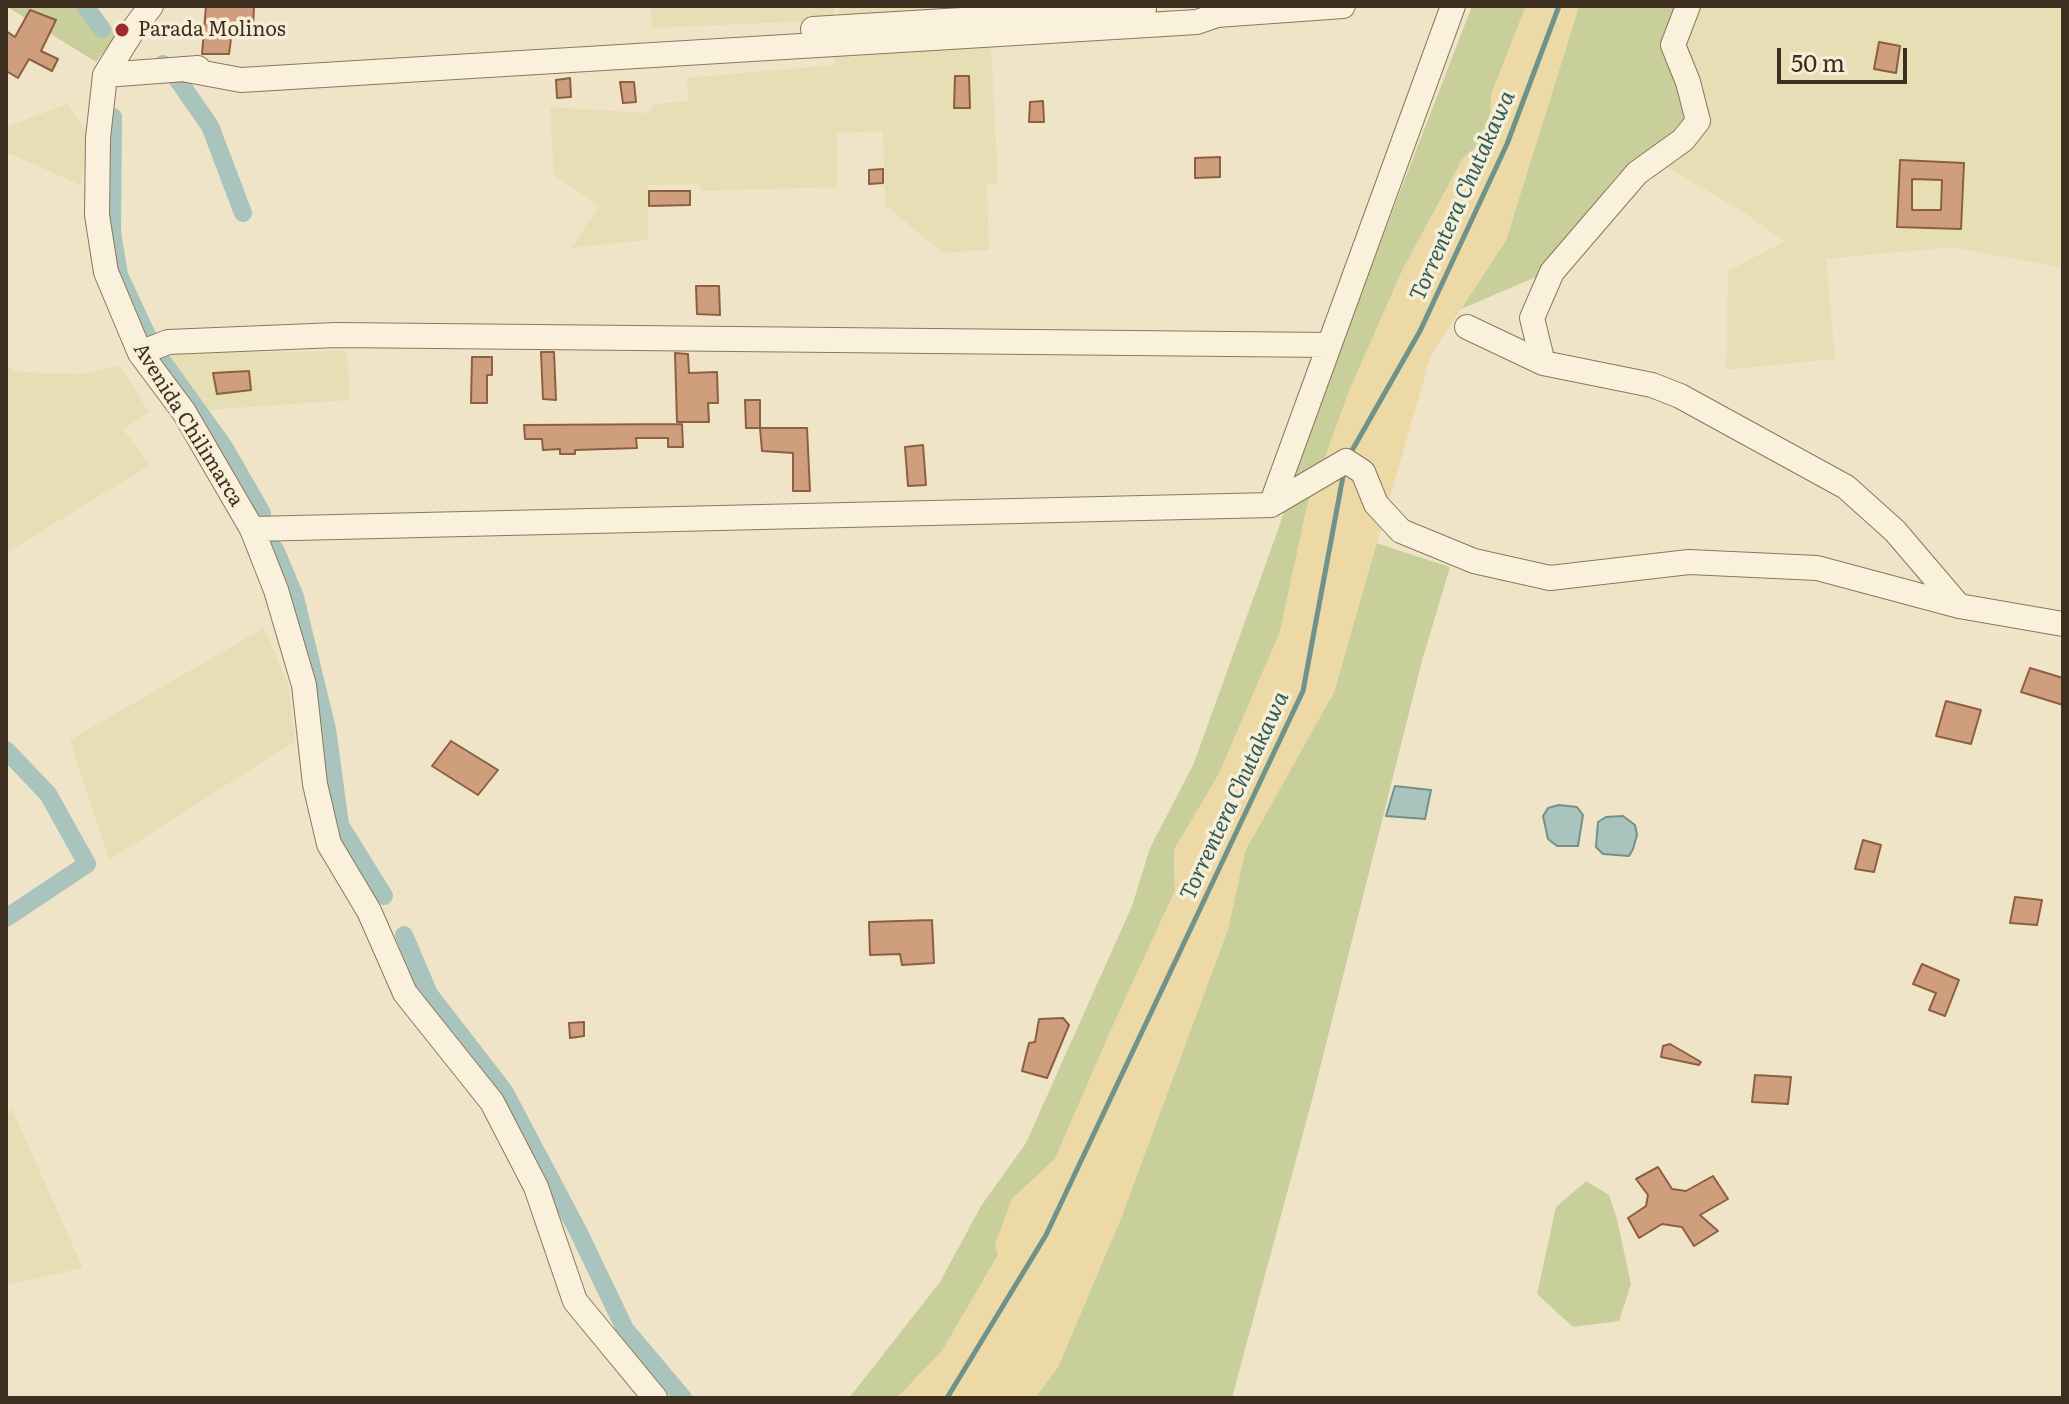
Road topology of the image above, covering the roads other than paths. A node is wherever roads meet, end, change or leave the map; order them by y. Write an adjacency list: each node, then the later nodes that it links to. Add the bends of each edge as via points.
1 (123, 6): 8 (street)
2 (151, 6): 8 (street, Avenida Chilimarca)
3 (1343, 6): 6 (street)
4 (1453, 6): 12 (street)
5 (1688, 6): 14 (street, via 1673,45 1698,121 1683,140 1637,173 1552,272 1532,318)
6 (1205, 9): 7 (street); 9 (street, via 1197,22 241,80)
7 (1014, 11): 9 (street)
8 (133, 30): 10 (street, Avenida Chilimarca)
9 (182, 69): 10 (street)
10 (105, 75): 13 (street, Avenida Chilimarca, via 97,215 106,272)
11 (1467, 327): 14 (street)
12 (1329, 345): 13 (street, via 337,335 168,342); 15 (street)
13 (140, 353): 16 (street, Avenida Chilimarca, via 184,412)
14 (1543, 363): 17 (street, via 1652,385 1680,396 1846,487 1895,531)
15 (1271, 505): 16 (street); 17 (street, via 1346,461 1363,472 1376,504 1401,531 1474,561 1550,578 1689,562 1817,568)
16 (252, 529): 19 (street, Avenida Chilimarca, via 304,685 315,784 329,844 369,911 405,993 492,1102 536,1187 575,1301)
17 (1959, 606): 18 (street)
18 (2063, 624)
19 (655, 1398)

